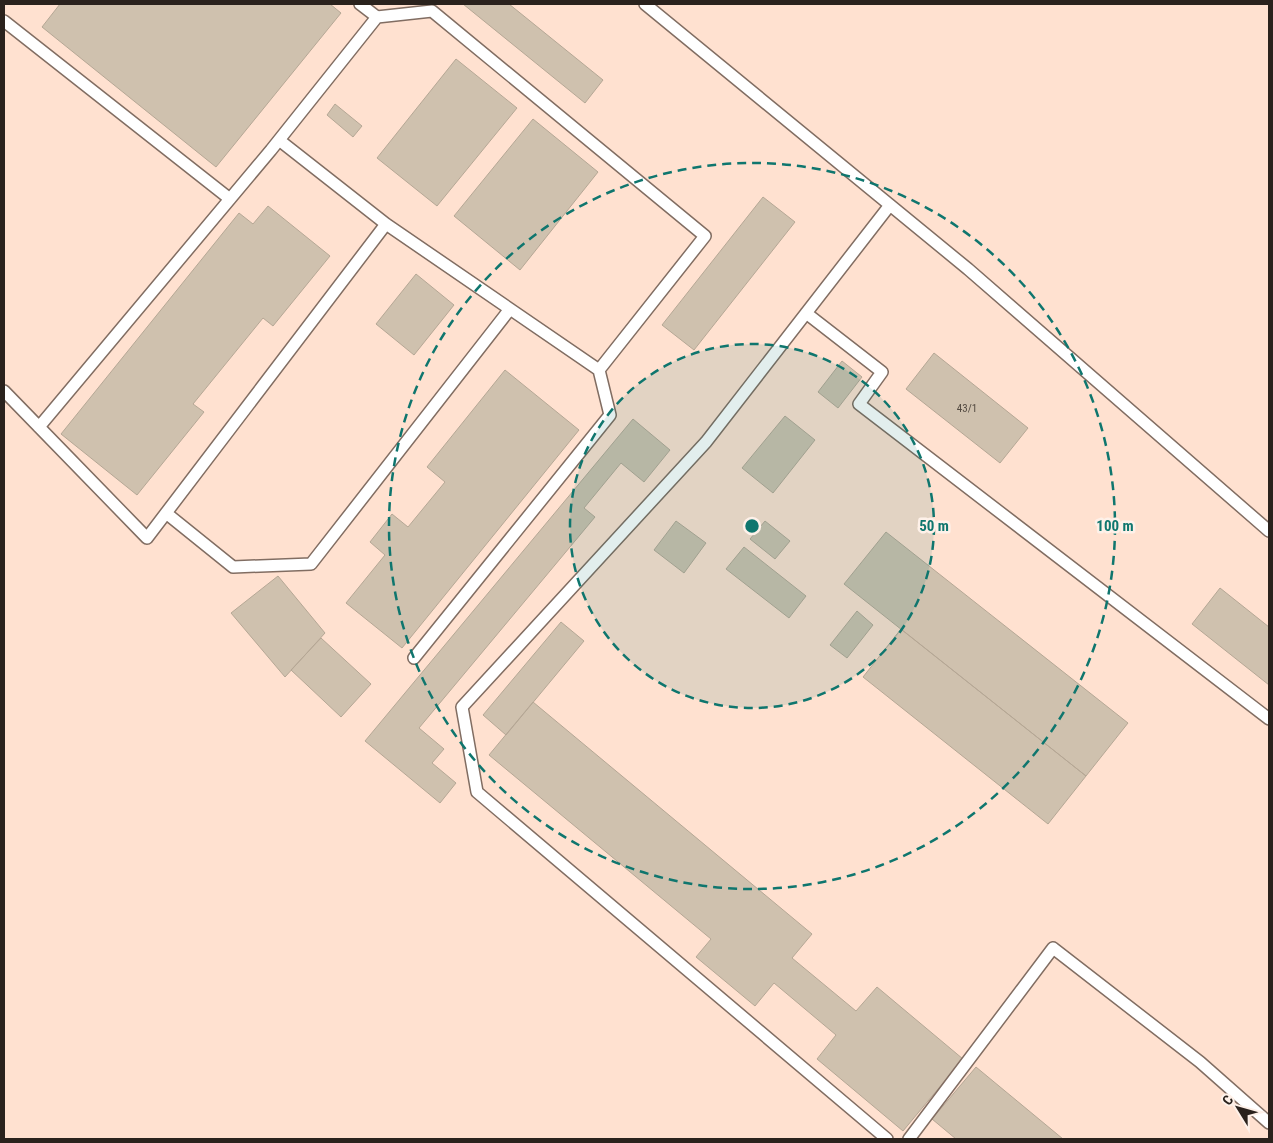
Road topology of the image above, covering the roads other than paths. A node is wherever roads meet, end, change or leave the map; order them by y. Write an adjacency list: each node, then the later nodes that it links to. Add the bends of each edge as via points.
1 (360, 4): 3 (lane)
2 (645, 4): 7 (lane)
3 (377, 17): 5 (lane); 11 (lane, via 432,11 705,236)
4 (4, 21): 6 (lane)
5 (279, 140): 6 (lane); 8 (lane)
6 (230, 199): 13 (lane)
7 (890, 205): 10 (lane); 15 (lane, via 976,275)
8 (386, 224): 9 (lane); 14 (lane)
9 (510, 310): 11 (lane); 14 (lane, via 311,564 233,567)
10 (806, 313): 17 (lane, via 882,372 859,404); 19 (lane, via 706,442 462,707 477,792)
11 (599, 370): 16 (lane, via 610,415)
12 (4, 391): 13 (lane)
13 (39, 427): 14 (lane, via 147,538)
14 (166, 513)
15 (1269, 531)
16 (414, 658)
17 (1269, 719)
18 (1269, 1123): 20 (lane, via 1200,1062 1053,948)
19 (887, 1139)
20 (908, 1139)

